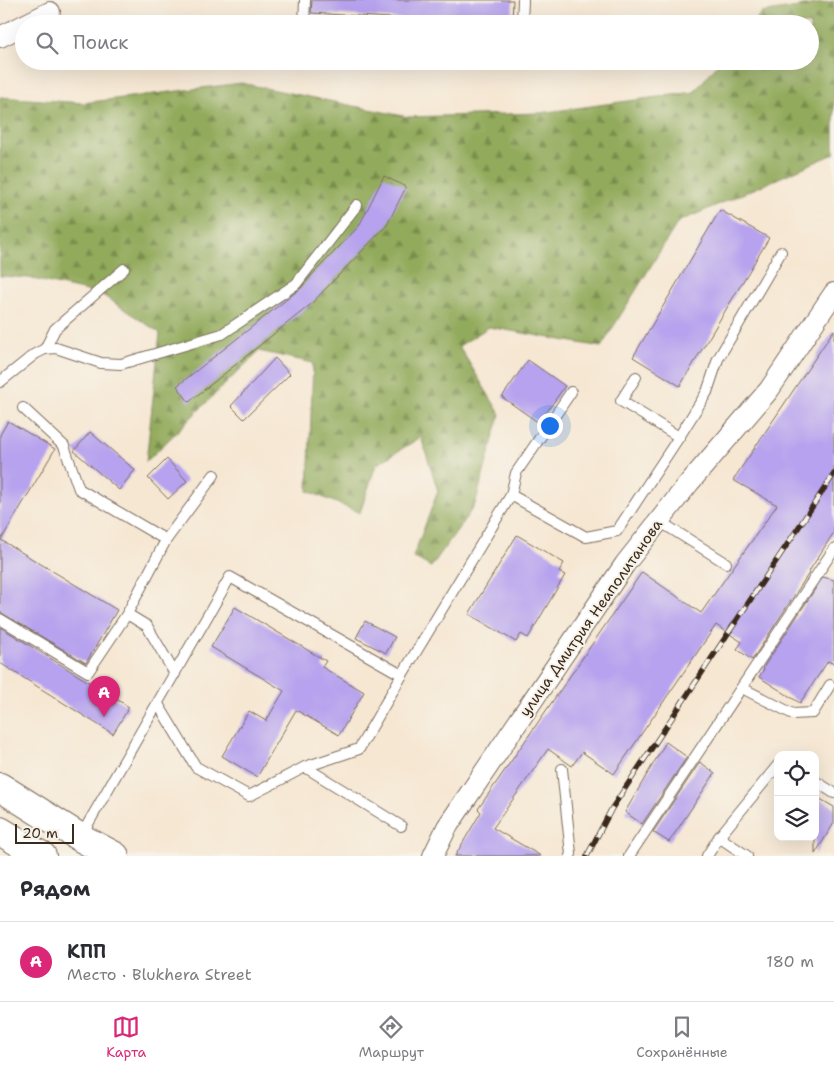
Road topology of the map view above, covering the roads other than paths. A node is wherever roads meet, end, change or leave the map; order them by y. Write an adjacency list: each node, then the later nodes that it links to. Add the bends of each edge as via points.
1 (305, 0): 5 (lane)
2 (523, 0): 6 (lane)
3 (50, 6): 4 (street)
4 (38, 15)
5 (304, 15)
6 (522, 15)
7 (15, 29): 8 (street)
8 (0, 37)
9 (356, 205): 13 (lane, via 296,284 222,334 121,364 102,363 56,348)
10 (781, 252): 18 (lane, via 718,359 707,392)
11 (124, 269): 13 (lane, via 55,329)
12 (834, 294): 21 (street, улица Дмитрия Неаполитанова, via 769,390)
13 (45, 349): 15 (lane)
14 (636, 377): 18 (lane, via 621,400)
15 (0, 382)
16 (571, 392): 20 (lane, via 516,473)
17 (23, 408): 22 (lane, via 64,446 79,489)
18 (680, 437): 20 (lane, via 617,531 586,537)
19 (214, 475): 22 (lane)
20 (511, 495): 28 (lane)
21 (659, 521): 24 (lane); 44 (street, улица Дмитрия Неаполитанова, via 625,564 458,811)
22 (166, 540): 25 (lane)
23 (834, 549): 30 (lane)
24 (726, 563)
25 (127, 614): 26 (lane, via 88,672); 27 (lane, via 147,626)
26 (0, 619)
27 (175, 674): 28 (lane, via 230,577); 31 (lane)
28 (402, 675): 32 (lane, via 359,749)
29 (830, 685): 30 (lane, via 813,713 793,714)
30 (742, 688): 46 (lane)
31 (158, 704): 32 (lane, via 196,767 250,796); 41 (lane)
32 (305, 767): 38 (lane)
33 (562, 770): 45 (lane)
34 (774, 770): 40 (lane)
35 (819, 784): 37 (lane)
36 (0, 787): 41 (main road)
37 (834, 793)
38 (401, 826)
39 (0, 831): 42 (main road)
40 (719, 837): 47 (lane); 48 (lane)
41 (81, 838): 43 (main road)
42 (42, 856)
43 (115, 856)
44 (433, 856)
45 (570, 856)
46 (629, 856)
47 (707, 856)
48 (748, 856)

